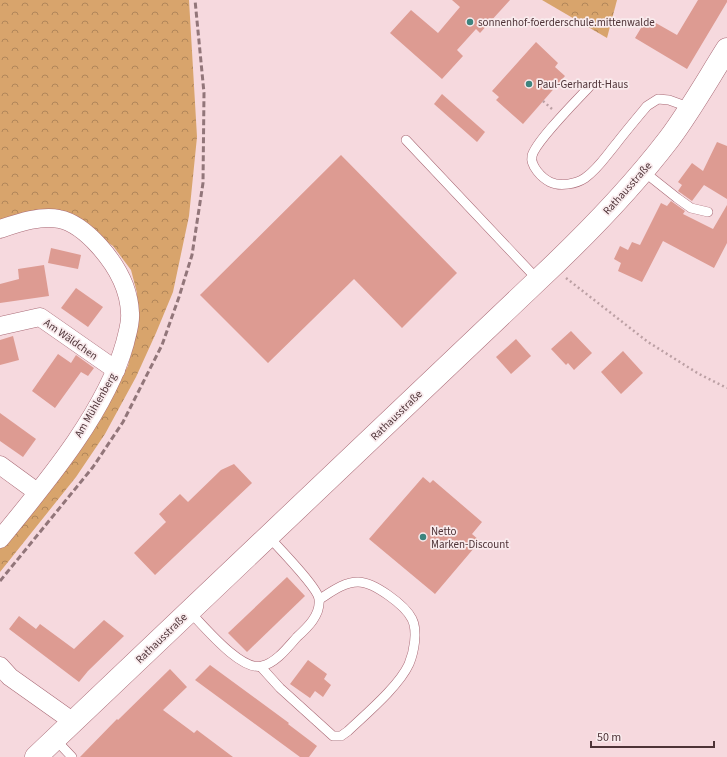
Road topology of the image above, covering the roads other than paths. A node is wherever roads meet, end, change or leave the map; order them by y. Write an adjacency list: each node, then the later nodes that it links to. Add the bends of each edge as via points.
1 (727, 49): 3 (main road, Rathausstraße)
2 (590, 86): 3 (lane, via 538,144 532,156 536,170 554,184 573,183 584,179 596,169 647,106 658,100 669,100)
3 (691, 108): 5 (main road, Rathausstraße)
4 (406, 140): 8 (lane)
5 (643, 171): 6 (lane, via 691,208); 8 (main road, Rathausstraße)
6 (708, 212)
7 (0, 229): 10 (street, Am Mühlenberg, via 40,219 59,219 75,226 105,253 118,271 130,309 128,329)
8 (546, 273): 13 (main road, Rathausstraße)
9 (0, 326): 10 (street, Am Wäldchen, via 40,317)
10 (116, 370): 12 (street, Am Mühlenberg, via 92,415 66,455)
11 (0, 465): 12 (street)
12 (37, 492): 14 (street, Am Mühlenberg)
13 (268, 536): 15 (lane); 16 (main road, Rathausstraße)
14 (0, 539)
15 (320, 598): 18 (lane, via 318,610 310,626 272,662); 18 (lane, via 340,586 359,582 380,589 397,602 412,619 415,631 410,663 401,678 348,731 341,736 333,736 280,688)
16 (189, 611): 18 (lane, via 237,658); 19 (main road, Rathausstraße)
17 (0, 666): 19 (street)
18 (262, 667)
19 (72, 723): 20 (main road, Rathausstraße)
20 (55, 739): 21 (main road, Rathausstraße); 22 (lane)
21 (36, 757)
22 (72, 757)

